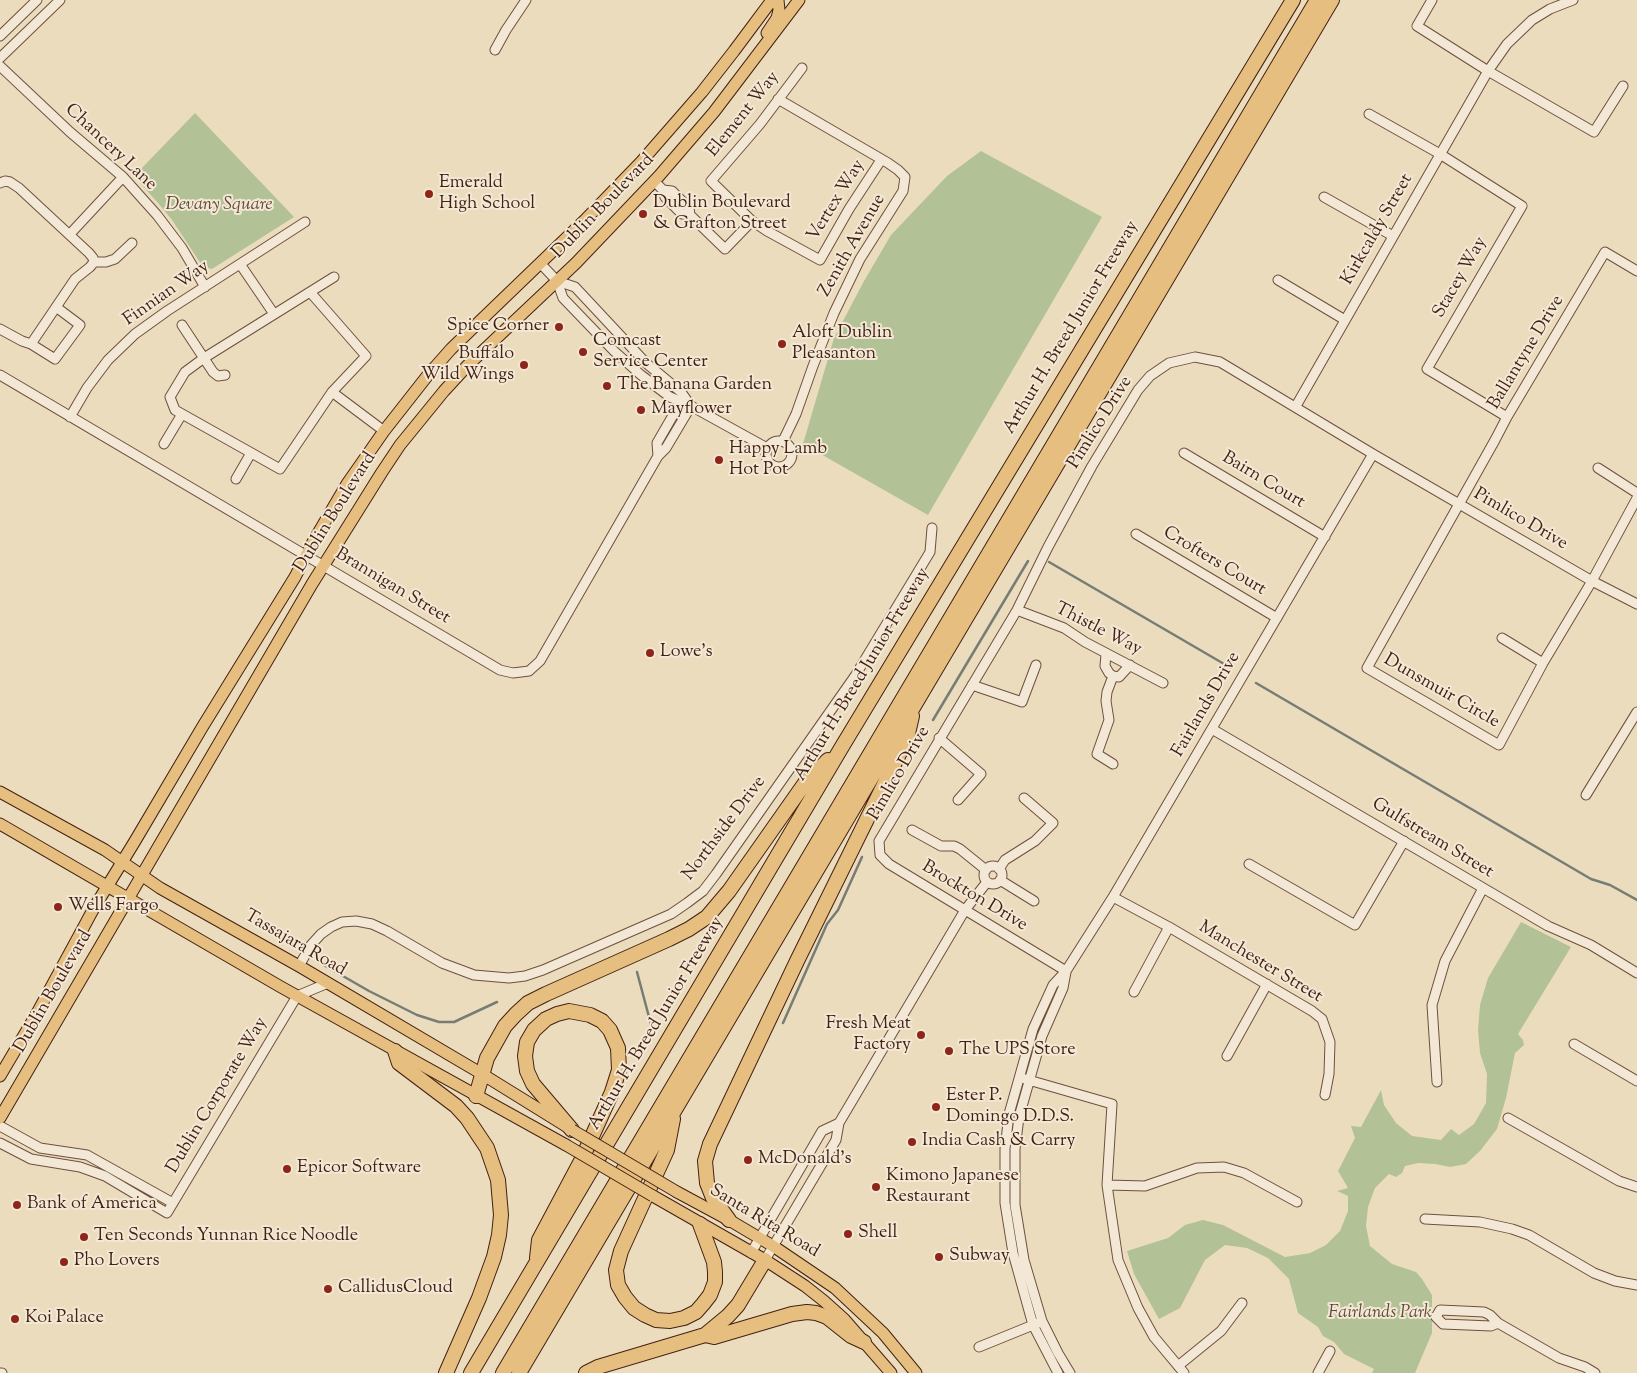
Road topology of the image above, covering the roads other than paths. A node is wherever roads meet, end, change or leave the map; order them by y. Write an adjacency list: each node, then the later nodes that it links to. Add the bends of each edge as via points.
1 (37, 0): 11 (street)
2 (60, 0): 13 (street)
3 (526, 0): 12 (street)
4 (799, 0): 18 (main road, Dublin Boulevard)
5 (1293, 0): 91 (highway, Arthur H. Breed Junior Freeway)
6 (1316, 0): 164 (highway)
7 (1332, 0): 87 (highway)
8 (1432, 0): 16 (street, via 1417,26)
9 (1573, 0): 16 (street, Kirkcaldy Street, via 1532,20 1507,44)
10 (771, 1): 18 (main road, via 780,6 777,18); 33 (main road, Dublin Boulevard, via 672,127)
11 (0, 36)
12 (494, 50)
13 (0, 58)
14 (0, 66): 23 (street, Chancery Lane)
15 (802, 68): 19 (street, Element Way)
16 (1488, 70): 17 (street, via 1594,132); 21 (street, Kirkcaldy Street)
17 (1623, 86)
18 (731, 90): 24 (main road, Dublin Boulevard)
19 (778, 99): 22 (street); 27 (street, Element Way, via 711,181)
20 (1369, 114): 21 (street)
21 (1440, 154): 30 (street, Kirkcaldy Street); 56 (street, Stacey Way, via 1522,206 1427,369)
22 (881, 160): 27 (street, Vertex Way, via 820,260); 58 (street, Zenith Avenue, via 905,177 903,191 860,260 834,312)
23 (123, 177): 29 (street); 39 (street, Chancery Lane, via 182,248)
24 (654, 181): 27 (street, via 682,214 690,215 725,249); 38 (main road, Dublin Boulevard)
25 (0, 183): 29 (street, via 5,181 15,185)
26 (1324, 197): 30 (street)
27 (752, 221)
28 (305, 222): 34 (street, Finnian Way)
29 (70, 234): 32 (street)
30 (1393, 236): 43 (street, Kirkcaldy Street)
31 (132, 243): 32 (street, via 115,259)
32 (94, 262): 41 (street, via 75,279)
33 (540, 263): 38 (street); 57 (main road, Dublin Boulevard, via 451,349)
34 (240, 264): 39 (street, Finnian Way); 42 (street)
35 (1637, 271): 56 (street, Ballantyne Drive, via 1605,252)
36 (334, 277): 40 (street)
37 (1278, 280): 43 (street)
38 (557, 281): 51 (street, via 575,287 646,363 681,392); 51 (street, via 563,298 614,351 670,397); 74 (main road, Dublin Boulevard, via 468,365 421,418 382,472)
39 (204, 287): 55 (street, Finnian Way, via 167,310 114,354 87,388)
40 (310, 292): 42 (street); 50 (street, via 366,356)
41 (56, 307): 46 (street); 46 (street, via 80,325 55,359)
42 (274, 314): 47 (street)
43 (1346, 320): 53 (street, Kirkcaldy Street)
44 (182, 325): 47 (street)
45 (0, 329): 46 (street)
46 (31, 344)
47 (204, 358): 49 (street, via 213,372 218,376); 54 (street, via 185,372 170,397 175,410)
48 (0, 375): 55 (street, Brannigan Street)
49 (225, 375)
50 (332, 392): 57 (street); 61 (street, via 280,469)
51 (682, 399): 52 (street); 64 (street, Brannigan Street, via 657,443)
52 (691, 406): 60 (street); 64 (street, Brannigan Street)
53 (1296, 406): 63 (street, Pimlico Drive); 77 (street, Pimlico Drive, via 1220,362 1195,357 1169,363 1150,376 1138,390 1092,466)
54 (182, 414): 59 (street); 61 (street)
55 (70, 417): 73 (street, Brannigan Street)
56 (1507, 417): 69 (street, Ballantyne Drive)
57 (384, 431): 73 (main road, Dublin Boulevard, via 347,484)
58 (783, 441): 60 (street, via 774,441); 60 (street, via 792,450 791,460 785,466 769,463)
59 (164, 444)
60 (767, 448)
61 (252, 453): 66 (street)
62 (1184, 453): 72 (street, Bairn Court)
63 (1373, 454): 69 (street, Pimlico Drive); 72 (street, Fairlands Drive)
64 (658, 456): 74 (street, Brannigan Street, via 540,661 529,671 513,673 500,670)
65 (1598, 468): 67 (street)
66 (236, 479)
67 (1637, 493)
68 (1637, 498): 75 (street, Dunsmuir Circle)
69 (1460, 503): 75 (street, Pimlico Drive); 81 (street, Dunsmuir Circle, via 1367,668 1499,745)
70 (932, 528): 115 (street, Northside Drive, via 930,552 855,676 716,874 687,903 663,918 525,976 474,976 442,963 372,924 356,921 337,924 321,934 311,944)
71 (1136, 534): 78 (street, Crofters Court)
72 (1325, 537): 78 (street, Fairlands Drive)
73 (306, 555): 74 (street, Brannigan Street); 101 (main road, Dublin Boulevard)
74 (324, 566): 105 (main road, Dublin Boulevard)
75 (1592, 581): 76 (street, Pimlico Drive); 81 (street, Dunsmuir Circle)
76 (1637, 604)
77 (1017, 610): 80 (street, Thistle Way, via 1064,628); 86 (street, Pimlico Drive)
78 (1277, 618): 89 (street, Fairlands Drive)
79 (1502, 638): 81 (street)
80 (1106, 654): 83 (street, Thistle Way); 84 (street, via 1105,666)
81 (1543, 663)
82 (1036, 665): 86 (street, via 1022,702)
83 (1130, 665): 84 (street, via 1119,677); 85 (street, Thistle Way)
84 (1113, 676): 92 (street, via 1107,692 1108,720 1097,754)
85 (1163, 683)
86 (972, 685): 90 (street, Pimlico Drive)
87 (914, 704): 133 (highway); 145 (highway, via 907,738 710,1144 705,1161 707,1183 713,1198)
88 (1637, 712): 94 (street)
89 (1212, 729): 100 (street, Gulfstream Street); 110 (street, Fairlands Drive)
90 (939, 738): 96 (street, via 981,774); 99 (street, Pimlico Drive)
91 (843, 745): 125 (highway, via 805,783 707,917 690,929 528,1003 506,1026 487,1058); 151 (highway, Arthur H. Breed Junior Freeway)
92 (1113, 764)
93 (0, 792): 101 (main road, Tassajara Road)
94 (1586, 796)
95 (1024, 798): 103 (street, via 1053,823)
96 (958, 800)
97 (0, 824): 108 (main road)
98 (912, 830): 104 (street, via 941,846 954,846)
99 (879, 841): 113 (street, Brockton Drive, via 880,855 889,864)
100 (1404, 841): 102 (street, via 1355,925); 109 (street, Gulfstream Street)
101 (122, 862): 105 (main road, Tassajara Road); 108 (main road, Dublin Boulevard)
102 (1249, 864)
103 (999, 869): 104 (street, via 994,866); 106 (street, via 1002,874)
104 (986, 870): 107 (street)
105 (142, 876): 111 (main road, Dublin Boulevard); 115 (main road, Tassajara Road)
106 (1000, 880): 107 (street, via 994,884); 112 (street)
107 (986, 882): 113 (street)
108 (107, 886): 111 (main road); 126 (main road, Dublin Boulevard)
109 (1484, 888): 117 (street, Gulfstream Street); 130 (street, via 1445,961 1432,1006)
110 (1113, 897): 114 (street, Manchester Street); 116 (street, Fairlands Drive)
111 (129, 899): 121 (main road); 134 (main road, Dublin Boulevard)
112 (1034, 901)
113 (965, 910): 116 (street, Brockton Drive); 136 (street)
114 (1169, 928): 119 (street, Manchester Street); 120 (street)
115 (299, 966): 118 (main road, Tassajara Road)
116 (1066, 971): 127 (street, Fairlands Drive, via 1053,985 1033,1029); 128 (street, Fairlands Drive)
117 (1637, 973)
118 (328, 984): 121 (street); 125 (main road, Tassajara Road)
119 (1267, 984): 124 (street); 131 (street, Manchester Street, via 1322,1019 1330,1042)
120 (1134, 992)
121 (297, 996): 123 (main road); 143 (street, Dublin Corporate Way)
122 (1574, 1044): 129 (street)
123 (395, 1051): 132 (main road); 162 (highway, via 399,1063 468,1118 487,1148 498,1180 501,1215 494,1258)
124 (1227, 1056)
125 (482, 1074): 132 (highway); 138 (main road, Tassajara Road)
126 (0, 1076)
127 (1018, 1077): 128 (street); 156 (street, Fairlands Drive, via 1004,1149 1005,1203 1013,1253)
128 (1029, 1080): 140 (street, via 1112,1104); 154 (street, Fairlands Drive, via 1015,1149 1015,1205 1024,1260)
129 (1637, 1081)
130 (1437, 1082)
131 (1325, 1095)
132 (476, 1096): 146 (main road, Santa Rita Road, bridge)
133 (675, 1110): 146 (highway, via 668,1150 621,1251 616,1270 618,1285 634,1308 656,1320 670,1321 696,1312 704,1304 715,1282 715,1272); 165 (highway)
134 (0, 1118)
135 (1508, 1118): 141 (street, via 1619,1181)
136 (839, 1123): 147 (street, via 822,1131); 148 (street, via 836,1140)
137 (0, 1126): 143 (street, via 40,1148 87,1155)
138 (572, 1130): 145 (main road, Santa Rita Road, bridge); 151 (highway, via 533,1084 525,1056 527,1042 534,1030 546,1019 569,1011 590,1014 610,1030 618,1048 619,1070 581,1161 539,1240)
139 (0, 1143): 143 (street, Dublin Corporate Way, via 31,1159 80,1167 105,1176 167,1213)
140 (1106, 1185): 142 (street, via 1145,1186 1197,1168 1224,1167 1244,1173); 161 (street, via 1118,1260 1154,1337)
141 (1637, 1187)
142 (1297, 1202)
143 (173, 1203)
144 (1425, 1219): 152 (street, via 1480,1222 1512,1229 1529,1235 1594,1273)
145 (729, 1220): 147 (main road, Santa Rita Road)
146 (700, 1224): 149 (main road, Santa Rita Road)
147 (760, 1238): 148 (main road, Santa Rita Road); 149 (street)
148 (773, 1246): 150 (street); 168 (main road, Santa Rita Road, via 814,1272 850,1302 883,1333)
149 (751, 1252): 150 (main road, Santa Rita Road)
150 (765, 1260): 157 (highway, via 738,1305); 158 (main road, Santa Rita Road, via 824,1301)
151 (537, 1264): 163 (highway, Arthur H. Breed Junior Freeway)
152 (1637, 1285)
153 (1242, 1303): 161 (street, via 1221,1331)
154 (1042, 1321): 156 (street); 170 (street, Fairlands Drive)
155 (1498, 1323): 155 (street, via 1484,1312 1440,1310 1436,1317 1443,1324 1491,1326); 172 (street, via 1559,1358)
156 (1033, 1325): 159 (street); 169 (street, Fairlands Drive)
157 (705, 1335): 158 (highway, via 714,1336 807,1312 827,1317); 166 (highway)
158 (864, 1342): 167 (main road, Santa Rita Road)
159 (979, 1347)
160 (1330, 1351): 171 (street)
161 (1181, 1370)
162 (446, 1373)
163 (471, 1373)
164 (504, 1373)
165 (519, 1373)
166 (586, 1373)
167 (891, 1373)
168 (916, 1373)
169 (1058, 1373)
170 (1070, 1373)
171 (1318, 1373)
172 (1595, 1373)

